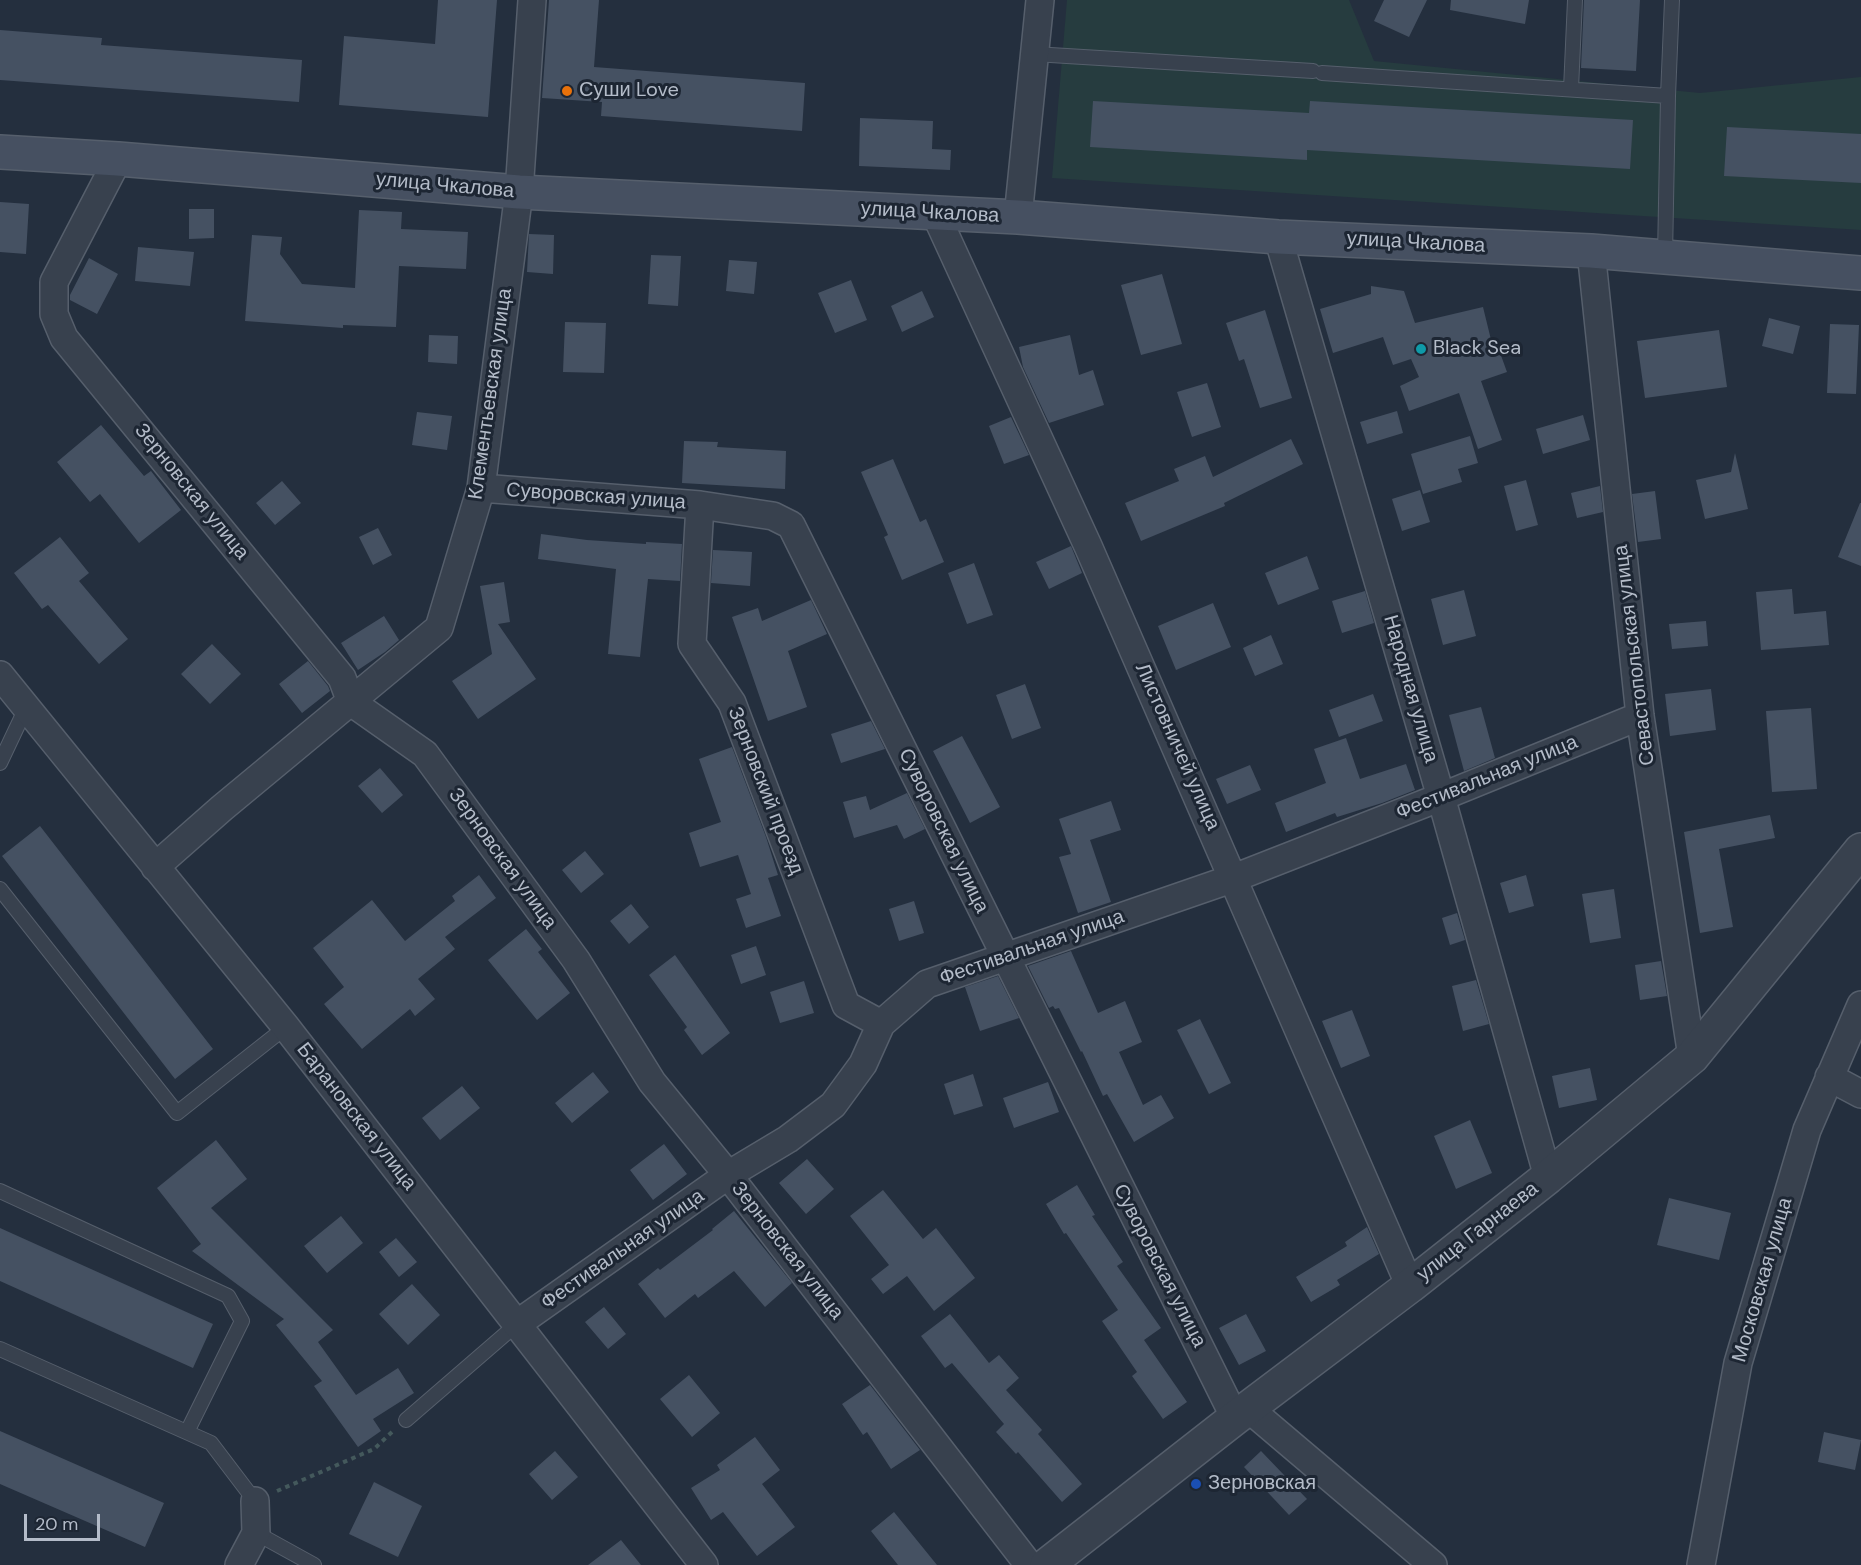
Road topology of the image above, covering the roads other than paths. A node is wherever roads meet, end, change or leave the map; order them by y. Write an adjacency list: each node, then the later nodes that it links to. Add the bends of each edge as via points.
1 (532, 0): 10 (street, Клементьевская улица)
2 (1040, 0): 5 (street)
3 (1575, 0): 6 (lane)
4 (1672, 0): 7 (lane)
5 (1034, 54): 6 (lane); 12 (street)
6 (1571, 88): 7 (lane)
7 (1668, 96): 15 (lane)
8 (0, 152): 9 (main road, улица Чкалова)
9 (118, 159): 10 (main road, улица Чкалова); 20 (street, Зерновская улица, via 54,282 54,314 64,338 342,678)
10 (519, 192): 11 (main road, улица Чкалова); 17 (street, Клементьевская улица)
11 (934, 213): 12 (main road, улица Чкалова); 27 (street, Листовничей улица, via 1088,546)
12 (1018, 217): 13 (main road, улица Чкалова)
13 (1278, 237): 14 (main road, улица Чкалова); 24 (street, Народная улица)
14 (1591, 251): 15 (main road, улица Чкалова); 22 (street, Севастопольская улица)
15 (1665, 257): 16 (main road, улица Чкалова)
16 (1861, 273)
17 (481, 488): 18 (street, Суворовская улица); 20 (street, Клементьевская улица, via 439,628)
18 (700, 505): 29 (street, Суворовская улица, via 773,516 791,525); 31 (street, Зерновский проезд, via 692,644 732,703 846,1005)
19 (0, 675): 21 (street, Барановская улица)
20 (351, 702): 26 (street, Клементьевская улица); 36 (street, Зерновская улица, via 424,753 576,960 651,1082)
21 (26, 708): 23 (lane); 26 (street, Барановская улица)
22 (1640, 716): 24 (street, Фестивальная улица); 33 (street, Севастопольская улица)
23 (0, 763)
24 (1441, 797): 27 (street, Фестивальная улица); 37 (street, Народная улица)
25 (1861, 850): 33 (street, улица Гарнаева)
26 (155, 867): 32 (street, Барановская улица)
27 (1234, 878): 29 (street, Фестивальная улица); 39 (street, Листовничей улица)
28 (0, 889): 32 (lane, via 177,1113)
29 (1006, 958): 31 (street, Фестивальная улица, via 927,984); 42 (street, Суворовская улица)
30 (1861, 1005): 34 (street, Московская улица)
31 (881, 1024): 36 (street, Фестивальная улица, via 863,1064 833,1105 788,1139)
32 (286, 1027): 40 (street, Барановская улица)
33 (1692, 1057): 37 (street, улица Гарнаева)
34 (1829, 1077): 35 (street); 53 (street, Московская улица, via 1807,1130 1738,1363)
35 (1861, 1094)
36 (728, 1175): 40 (street, Фестивальная улица); 50 (street, Зерновская улица)
37 (1548, 1177): 39 (street, улица Гарнаева)
38 (0, 1191): 44 (lane, via 228,1296 242,1321)
39 (1410, 1286): 42 (street, улица Гарнаева)
40 (518, 1324): 43 (lane); 49 (street, Барановская улица)
41 (2, 1355): 44 (lane)
42 (1242, 1413): 51 (street, улица Гарнаева); 52 (street, Суворовская улица)
43 (406, 1420)
44 (187, 1432): 45 (lane, via 211,1443)
45 (255, 1501): 46 (street)
46 (256, 1533): 47 (street); 48 (lane)
47 (239, 1565)
48 (314, 1565)
49 (704, 1565)
50 (1029, 1565)
51 (1047, 1565)
52 (1432, 1565)
53 (1701, 1565)

